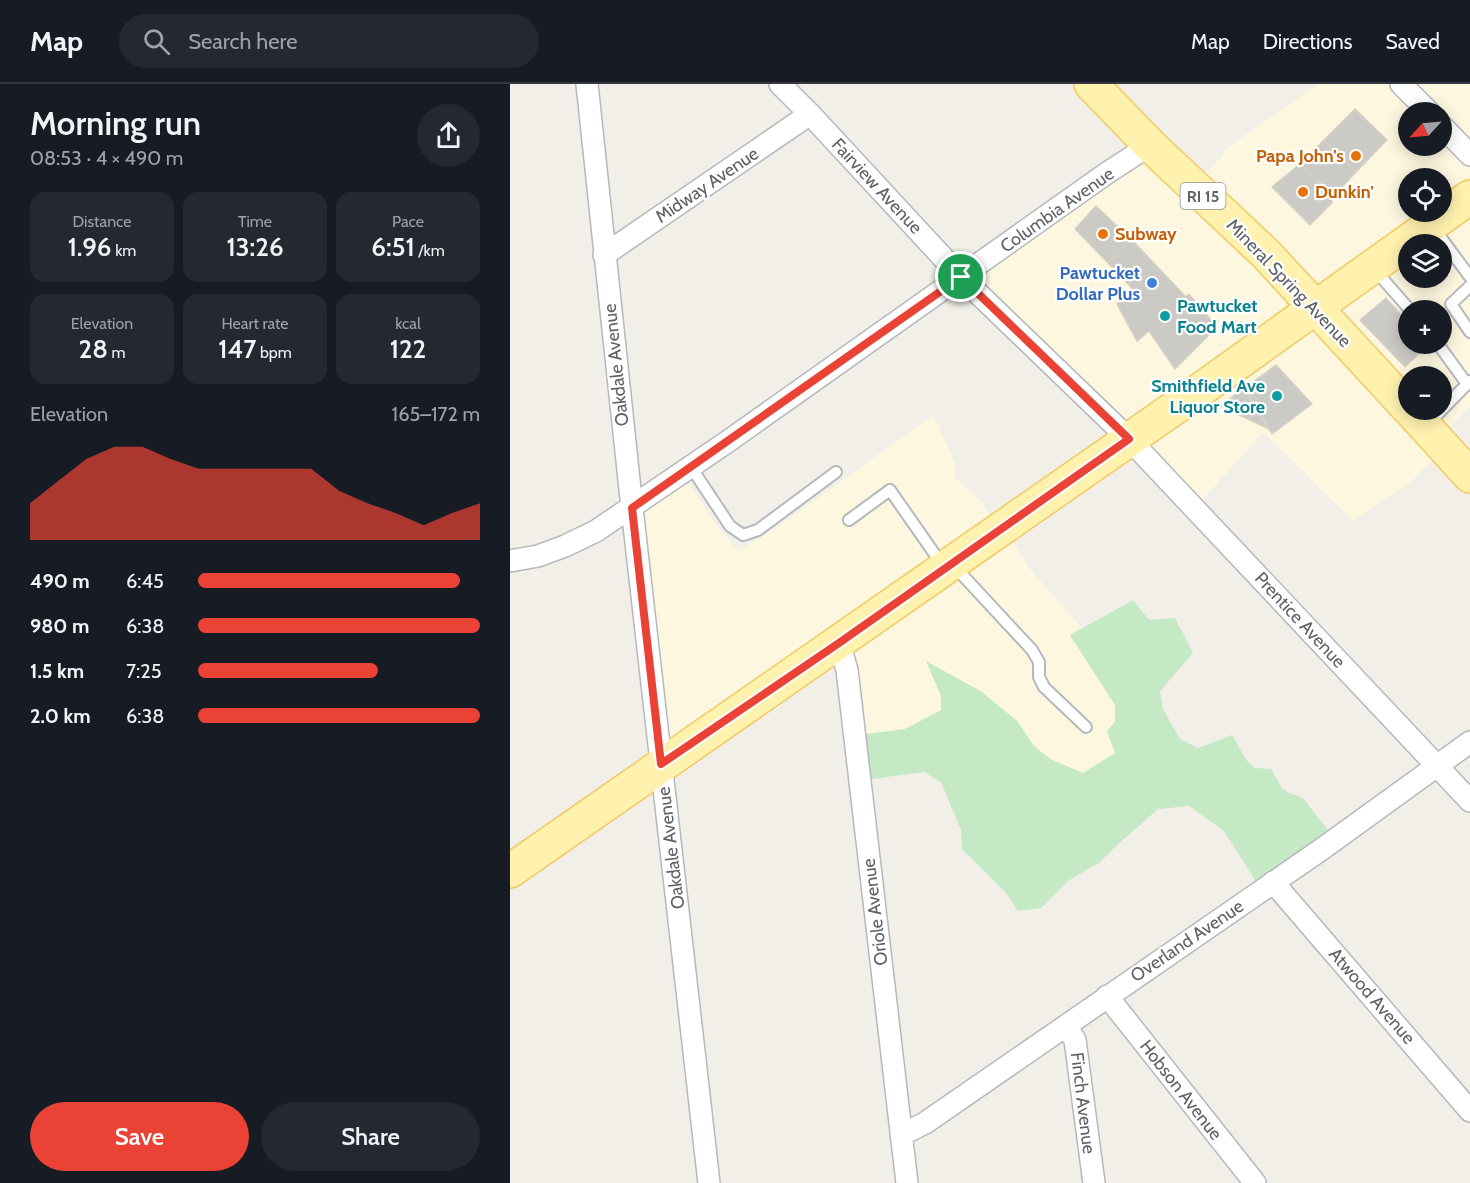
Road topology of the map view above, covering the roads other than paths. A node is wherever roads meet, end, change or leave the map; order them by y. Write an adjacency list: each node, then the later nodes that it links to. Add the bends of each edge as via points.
1 (587, 84): 12 (street, Oakdale Avenue)
2 (780, 84): 6 (street, Fairview Avenue)
3 (1091, 84): 8 (main road, Mineral Spring Avenue / RI 15)
4 (1401, 84): 5 (street)
5 (1418, 102)
6 (810, 114): 12 (street, Midway Avenue); 14 (street, Fairview Avenue)
7 (1452, 136): 9 (street)
8 (1150, 145): 14 (street, Columbia Avenue); 18 (main road, Mineral Spring Avenue / RI 15, via 1266,254)
9 (1470, 155)
10 (1470, 197): 11 (main road)
11 (1431, 225): 13 (main road); 15 (lane)
12 (604, 255): 29 (street, Oakdale Avenue)
13 (1373, 267): 17 (lane); 18 (main road)
14 (961, 277): 25 (street, Fairview Avenue); 26 (street, Columbia Avenue)
15 (1470, 277)
16 (1470, 286): 19 (lane, via 1450,304)
17 (1401, 300)
18 (1316, 308): 23 (main road, Mineral Spring Avenue / RI 15); 25 (main road)
19 (1470, 332)
20 (1446, 354): 21 (lane)
21 (1469, 382): 22 (lane)
22 (1452, 392)
23 (1398, 398)
24 (1419, 420): 28 (main road, Mineral Spring Avenue / RI 15)
25 (1129, 439): 32 (main road); 37 (street, Prentice Avenue)
26 (690, 467): 27 (lane, via 730,526 743,535 758,530); 29 (street, Columbia Avenue)
27 (836, 472)
28 (1470, 476)
29 (632, 508): 31 (street, Columbia Avenue, via 565,546); 36 (street, Oakdale Avenue)
30 (849, 520): 32 (lane, via 891,490)
31 (510, 561)
32 (948, 566): 33 (main road); 34 (lane, via 1032,650 1044,687)
33 (839, 643): 36 (main road); 44 (street, Oriole Avenue, via 847,670)
34 (1086, 727)
35 (1470, 742): 37 (street, Overland Avenue)
36 (661, 764): 39 (main road); 45 (street, Oakdale Avenue)
37 (1437, 765): 38 (street, Prentice Avenue); 40 (street, Overland Avenue)
38 (1470, 801)
39 (510, 871)
40 (1273, 882): 41 (street, Overland Avenue); 43 (street, Atwood Avenue)
41 (1107, 996): 42 (street, Overland Avenue); 48 (street, Hobson Avenue)
42 (1066, 1026): 44 (street, Overland Avenue, via 925,1123); 47 (street, Finch Avenue, via 1075,1040)
43 (1470, 1111)
44 (901, 1135): 46 (street, Oriole Avenue)
45 (709, 1183)
46 (907, 1183)
47 (1094, 1183)
48 (1255, 1183)

